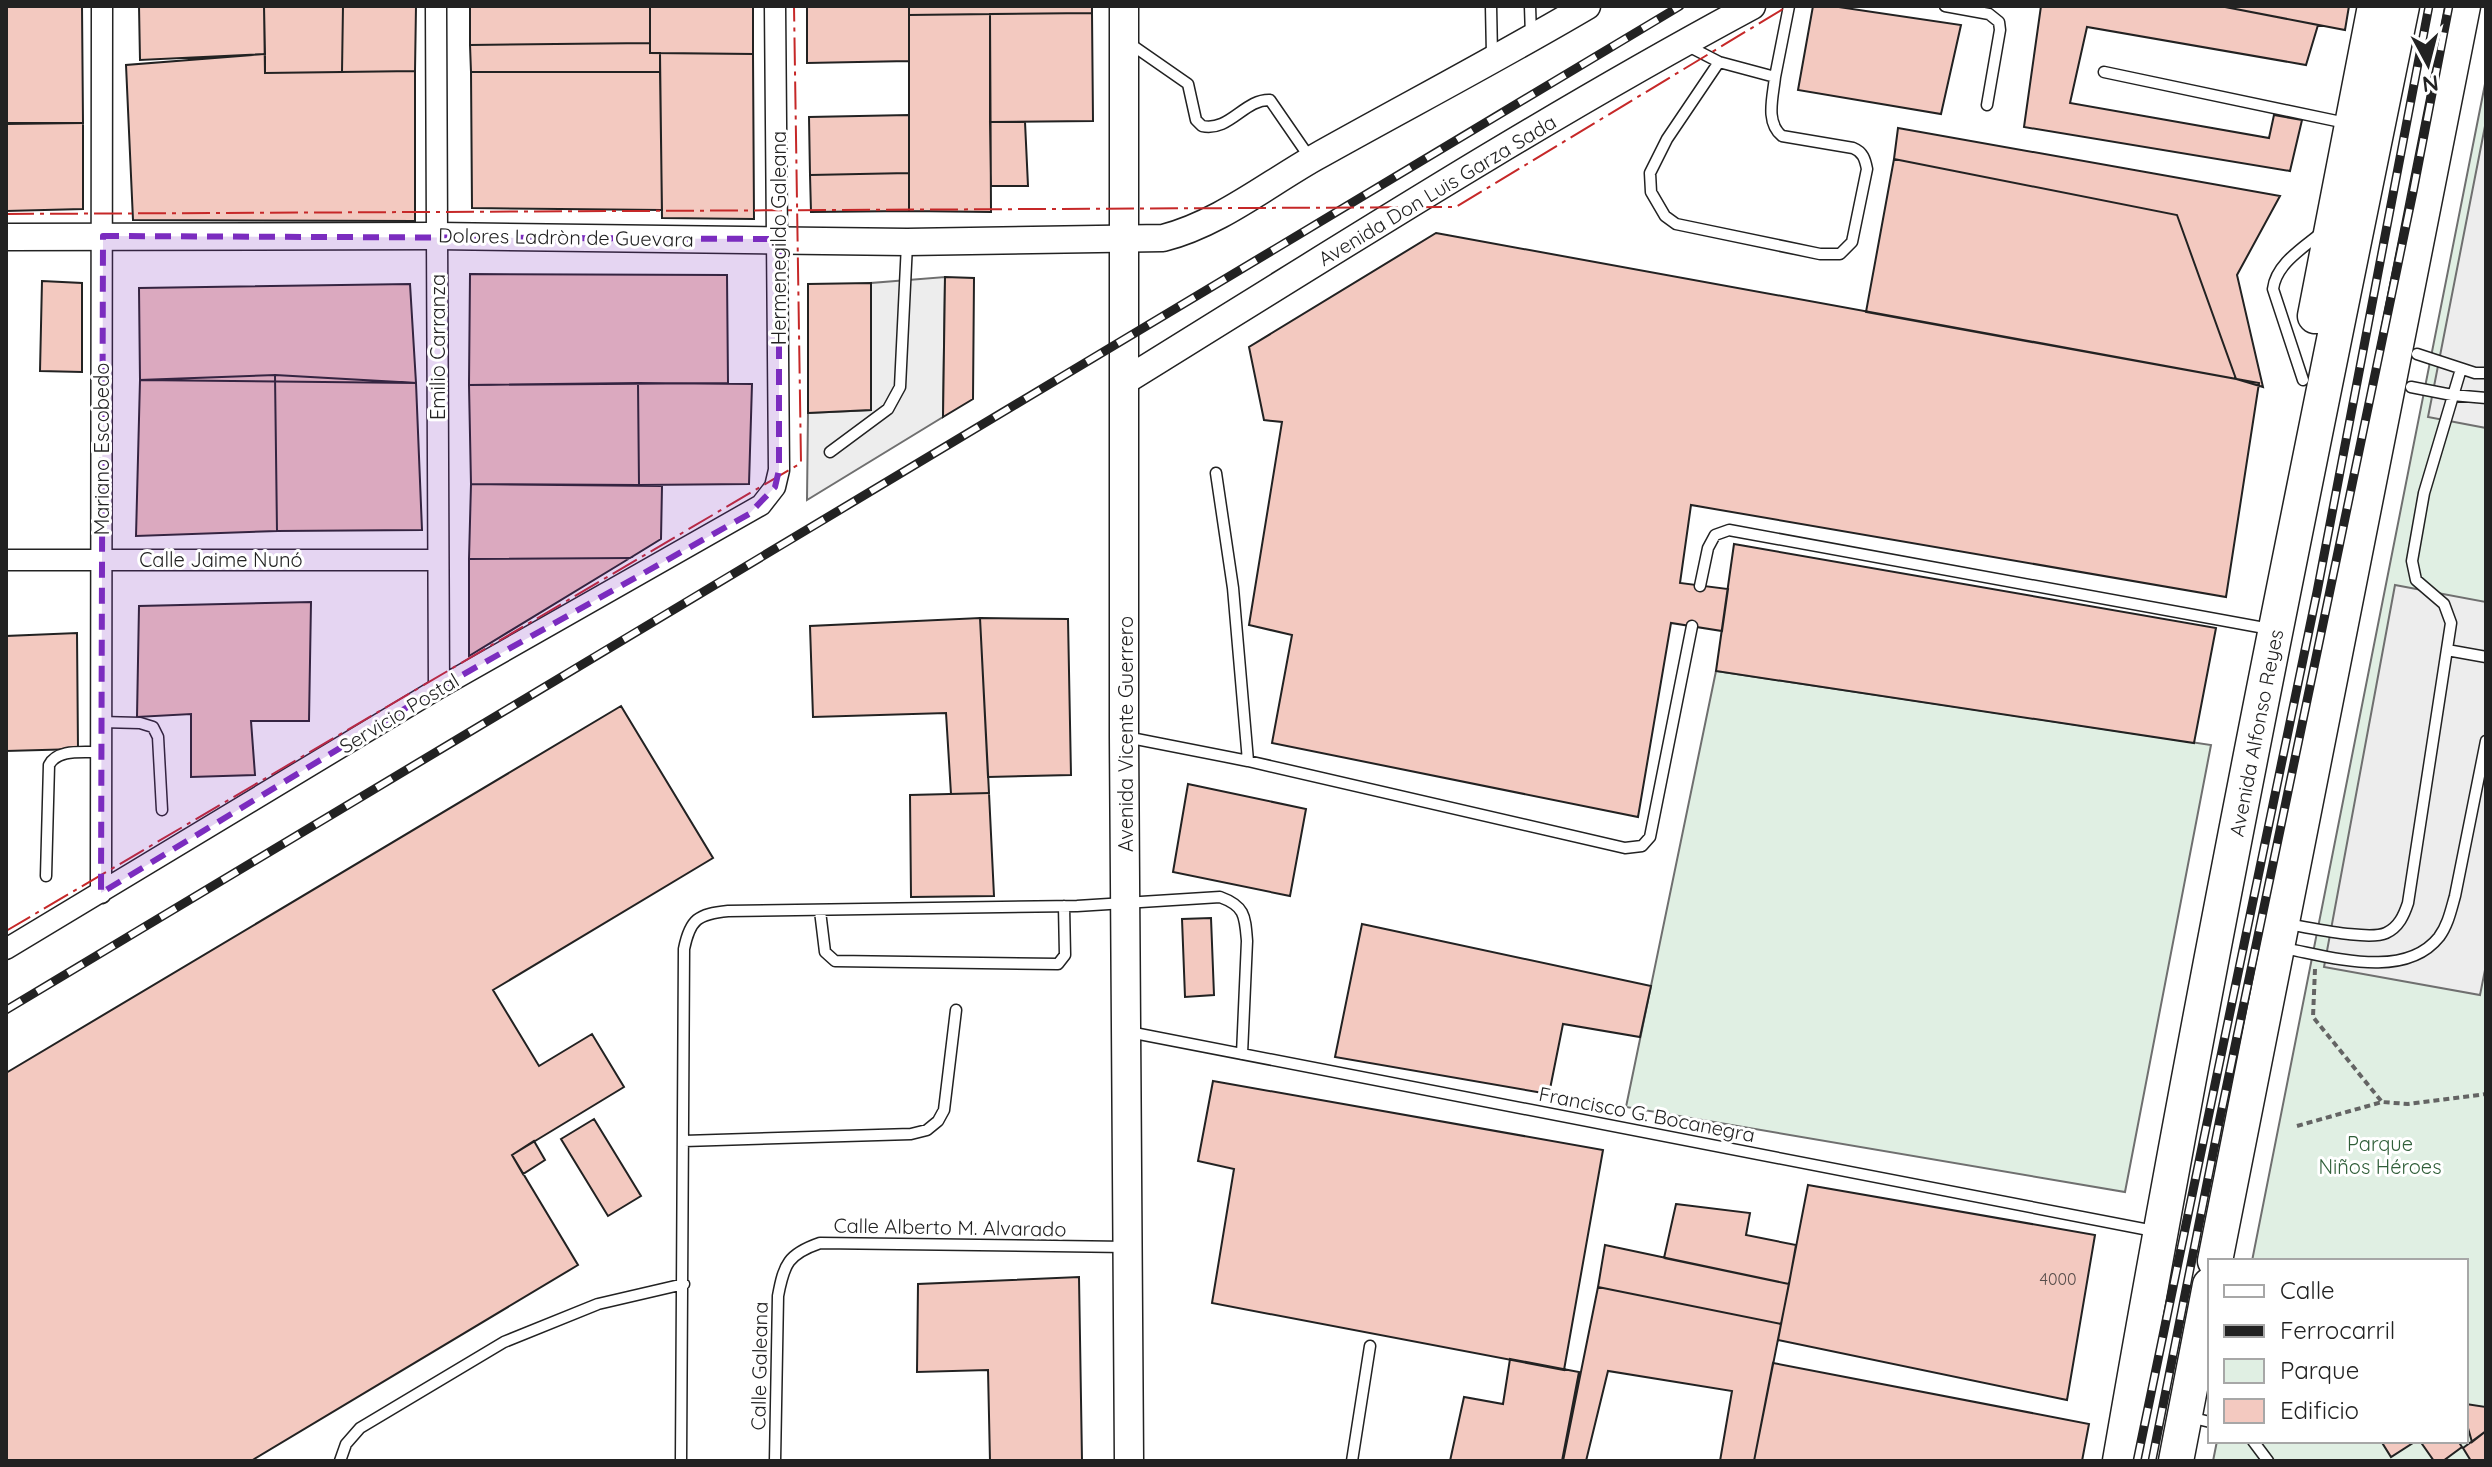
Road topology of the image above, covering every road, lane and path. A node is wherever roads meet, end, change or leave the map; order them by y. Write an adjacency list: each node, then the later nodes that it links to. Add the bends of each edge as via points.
1 (102, 6): 26 (street, Mariano Escobedo)
2 (436, 6): 27 (street, Emilio Carranza)
3 (775, 6): 29 (street, Hermenegildo Galeana)
4 (1124, 6): 16 (main road, Avenida Vicente Guerrero)
5 (1491, 6): 18 (lane)
6 (1530, 6): 15 (lane)
7 (1587, 6): 15 (street)
8 (1752, 6): 17 (street, Avenida Don Luis Garza Sada)
9 (1789, 6): 21 (lane)
10 (1945, 6): 22 (lane, via 1989,14 1999,22)
11 (2375, 6): 23 (highway)
12 (2402, 6): 42 (highway, Avenida Alfonso Reyes)
13 (2463, 6): 47 (highway)
14 (2486, 10): 33 (highway)
15 (1531, 38): 18 (street)
16 (1123, 39): 24 (lane, via 1188,84 1202,126 1217,127 1259,101 1270,100); 30 (main road, Avenida Vicente Guerrero)
17 (1683, 43): 19 (lane); 36 (street, Avenida Don Luis Garza Sada)
18 (1492, 61): 24 (street)
19 (1719, 62): 21 (lane); 21 (lane, via 1650,173 1651,192 1662,210 1676,224 1840,254 1852,242 1865,160 1853,148 1776,131 1771,119)
20 (2104, 72): 23 (lane)
21 (1775, 77)
22 (1987, 105)
23 (2352, 125): 25 (highway)
24 (1311, 160): 30 (street, via 1185,232)
25 (2332, 224): 35 (highway); 35 (lane, via 2274,278)
26 (103, 236): 27 (street, Dolores Ladròn de Guevara); 28 (street, Dolores Ladròn de Guevara); 43 (street, Mariano Escobedo)
27 (437, 236): 29 (street, Dolores Ladròn de Guevara); 45 (street, Emilio Carranza)
28 (6, 237)
29 (779, 239): 31 (street, Dolores Ladròn de Guevara); 40 (street, Hermenegildo Galeana)
30 (1125, 240): 31 (street, Dolores Ladròn de Guevara); 36 (main road, Avenida Vicente Guerrero)
31 (907, 242): 39 (lane, via 900,387 888,409)
32 (2461, 369): 33 (lane); 34 (lane); 37 (lane)
33 (2414, 370): 37 (lane); 47 (highway, via 2376,551)
34 (2486, 373)
35 (2303, 380): 42 (highway, via 2297,451)
36 (1125, 381): 54 (main road, Avenida Vicente Guerrero)
37 (2452, 395): 38 (lane); 50 (lane, via 2424,493 2412,561 2416,580 2448,610)
38 (2486, 398)
39 (830, 452)
40 (779, 470): 52 (street, Servicio Postal, via 775,487 749,514)
41 (1216, 473): 57 (lane, via 1233,588)
42 (2306, 474): 49 (highway, Avenida Alfonso Reyes)
43 (100, 559): 44 (street, Calle Jaime Nunó); 45 (street, Calle Jaime Nunó); 53 (street, Mariano Escobedo)
44 (6, 560)
45 (436, 560): 52 (street, Emilio Carranza)
46 (1700, 586): 49 (lane, via 1708,548 1715,535 1729,530)
47 (2346, 596): 64 (highway)
48 (1692, 626): 57 (lane, via 1650,837 1642,846 1625,848)
49 (2276, 630): 74 (highway, Avenida Alfonso Reyes)
50 (2447, 650): 51 (lane); 64 (lane, via 2404,916 2386,933 2371,936)
51 (2486, 657)
52 (439, 688): 60 (street, Servicio Postal)
53 (101, 722): 56 (street, Mariano Escobedo); 58 (lane, via 153,727)
54 (1124, 737): 57 (lane); 61 (main road, Avenida Vicente Guerrero)
55 (2486, 741): 66 (lane, via 2455,896 2438,939 2397,961)
56 (101, 752): 59 (lane, via 59,755 49,765); 60 (street, Mariano Escobedo)
57 (1248, 761)
58 (162, 810)
59 (46, 876)
60 (101, 893): 65 (street, Servicio Postal)
61 (1126, 902): 62 (lane); 68 (main road, Avenida Vicente Guerrero); 69 (lane, via 1220,897 1241,908 1247,941)
62 (1064, 906): 63 (lane); 63 (lane, via 1065,955 1058,964 835,961 825,952)
63 (820, 911): 73 (lane, via 710,913 696,919 688,931)
64 (2278, 935): 66 (lane); 76 (highway)
65 (6, 949)
66 (2316, 954): 71 (path, via 2313,1017)
67 (956, 1010): 73 (lane, via 944,1110 927,1130 884,1136)
68 (1127, 1032): 69 (lane, Francisco G. Bocanegra); 75 (main road, Avenida Vicente Guerrero)
69 (1242, 1054): 74 (lane, Francisco G. Bocanegra)
70 (2486, 1094): 71 (path)
71 (2382, 1102): 72 (path)
72 (2297, 1126)
73 (684, 1141): 78 (lane)
74 (2160, 1232): 88 (highway, Avenida Alfonso Reyes)
75 (1129, 1247): 77 (lane, Calle Alberto M. Alvarado, via 820,1243 796,1253); 86 (main road, Avenida Vicente Guerrero)
76 (2215, 1259)
77 (783, 1273): 85 (lane, Calle Galeana, via 778,1296)
78 (684, 1284): 83 (lane, via 598,1304 504,1342 360,1428); 84 (lane)
79 (2208, 1306): 81 (highway)
80 (1370, 1346): 87 (lane)
81 (2197, 1419): 89 (highway)
82 (2254, 1443): 90 (lane)
83 (340, 1461)
84 (681, 1461)
85 (775, 1461)
86 (1129, 1461)
87 (1352, 1461)
88 (2120, 1461)
89 (2176, 1461)
90 (2268, 1461)

